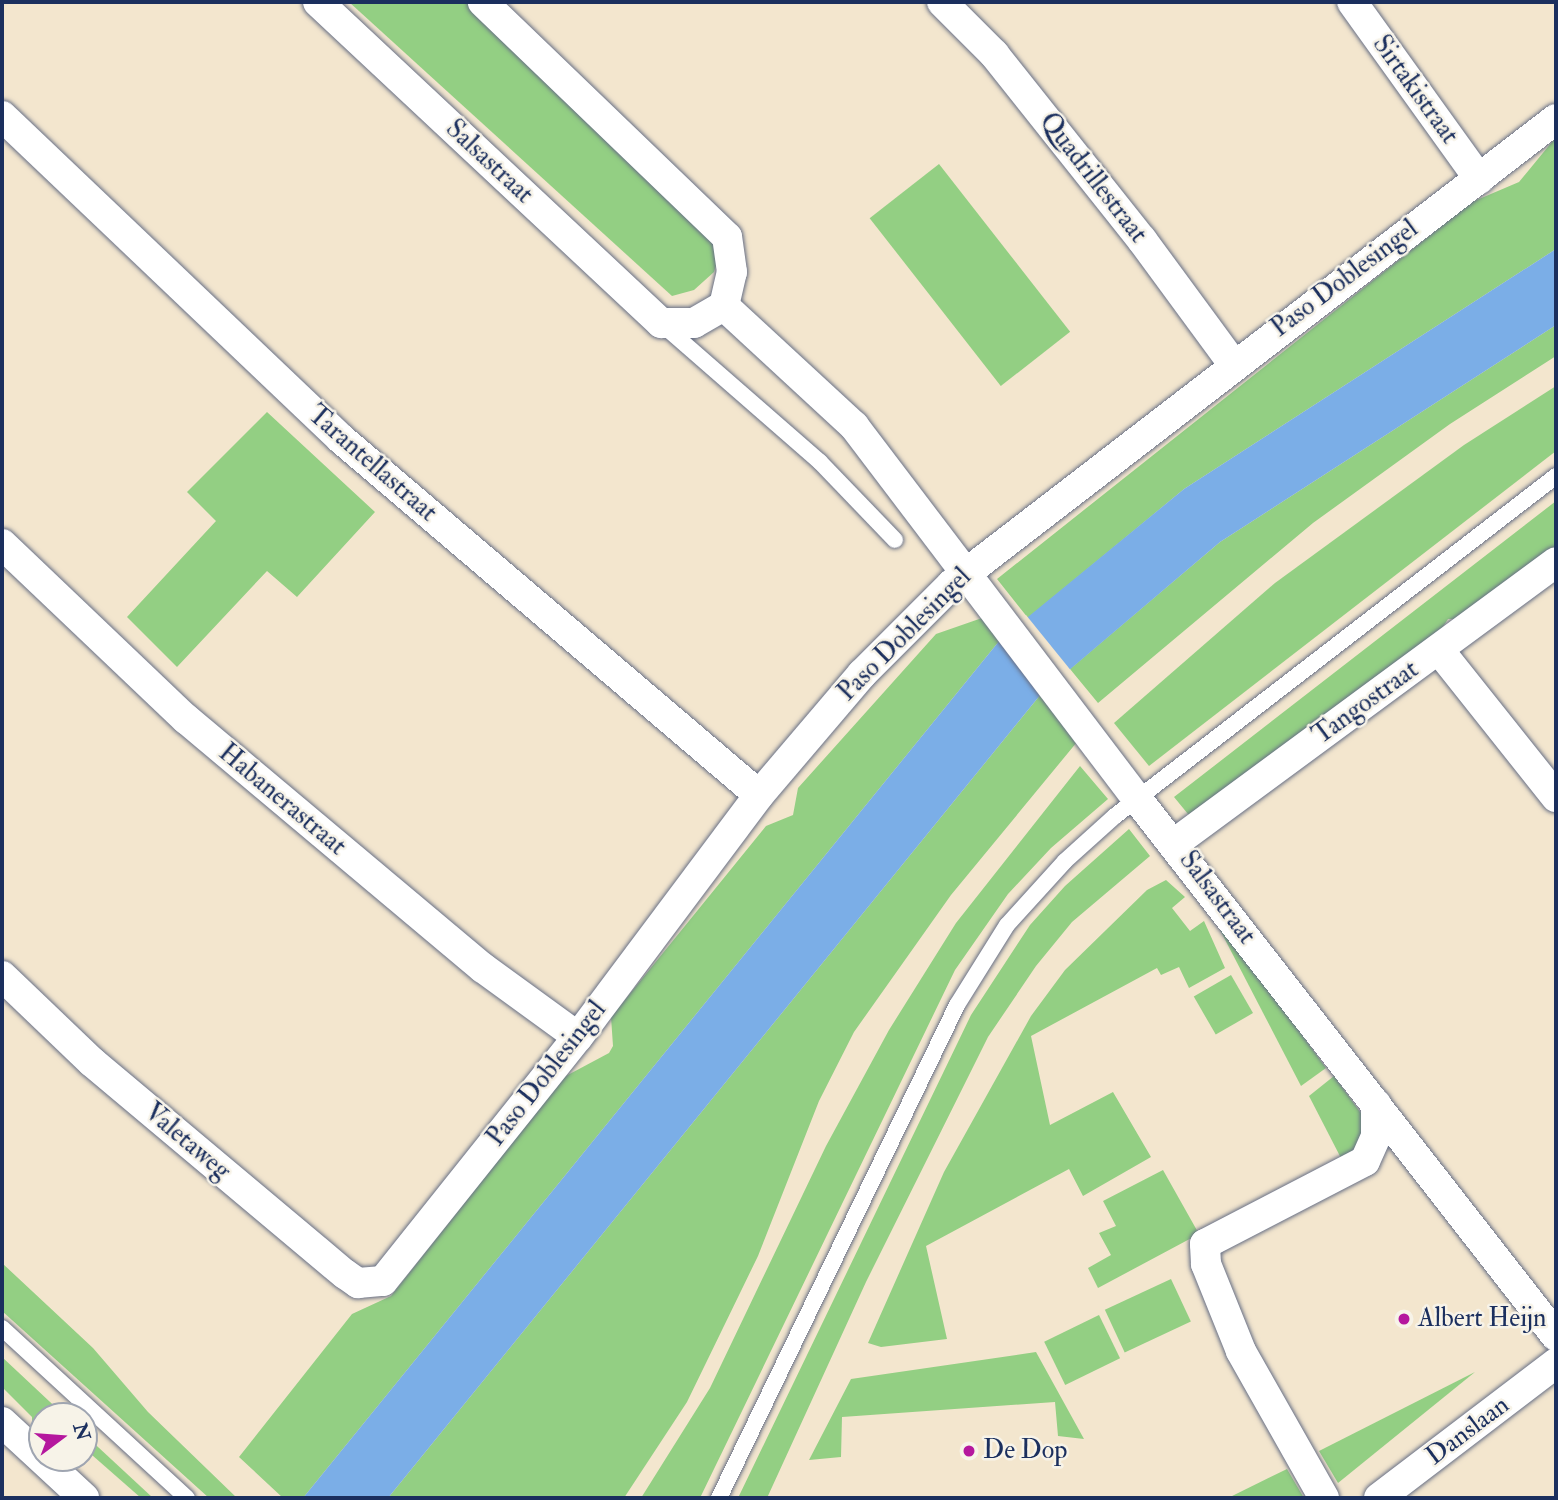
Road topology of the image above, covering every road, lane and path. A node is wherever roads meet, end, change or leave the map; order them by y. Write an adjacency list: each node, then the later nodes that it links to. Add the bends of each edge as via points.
1 (318, 2): 9 (street, Salsastraat)
2 (483, 2): 8 (street, via 727,237 732,272)
3 (942, 2): 10 (street, Quadrillestraat, via 994,54 1142,240)
4 (1352, 2): 7 (street, Sirtakistraat)
5 (2, 116): 17 (street, Tarantellastraat, via 340,438)
6 (1556, 119): 7 (street, Paso Doblesingel)
7 (1479, 178): 10 (street, Paso Doblesingel)
8 (724, 306): 9 (street, via 694,323); 15 (street, via 855,426)
9 (661, 323): 12 (lane, Salsastraat, via 820,462)
10 (1233, 364): 15 (street, Paso Doblesingel)
11 (1556, 476): 19 (lane)
12 (895, 540)
13 (2, 544): 22 (street, Habanerastraat, via 186,719 483,968)
14 (1556, 562): 16 (street, Tangostraat)
15 (965, 573): 17 (street, Paso Doblesingel, via 862,674); 19 (street, Salsastraat)
16 (1439, 650): 18 (street); 20 (street, Tangostraat)
17 (758, 795): 22 (street, Paso Doblesingel)
18 (1556, 796)
19 (1138, 800): 20 (street, Salsastraat); 33 (lane, via 1038,888 1007,925 957,1005)
20 (1175, 843): 23 (street, Salsastraat)
21 (2, 976): 26 (street, Valetaweg, via 92,1062 345,1274 358,1283)
22 (578, 1037): 26 (street, Paso Doblesingel)
23 (1376, 1104): 24 (street, Salsastraat); 25 (street, via 1376,1136)
24 (1403, 1140): 25 (street); 28 (street, Salsastraat)
25 (1365, 1161): 34 (street, via 1205,1244 1206,1264 1241,1351)
26 (383, 1281)
27 (2, 1328): 32 (lane)
28 (1556, 1336)
29 (1552, 1376): 35 (street, Danslaan)
30 (2, 1422): 31 (street)
31 (84, 1498)
32 (187, 1498)
33 (719, 1498)
34 (1324, 1498)
35 (1379, 1498)

